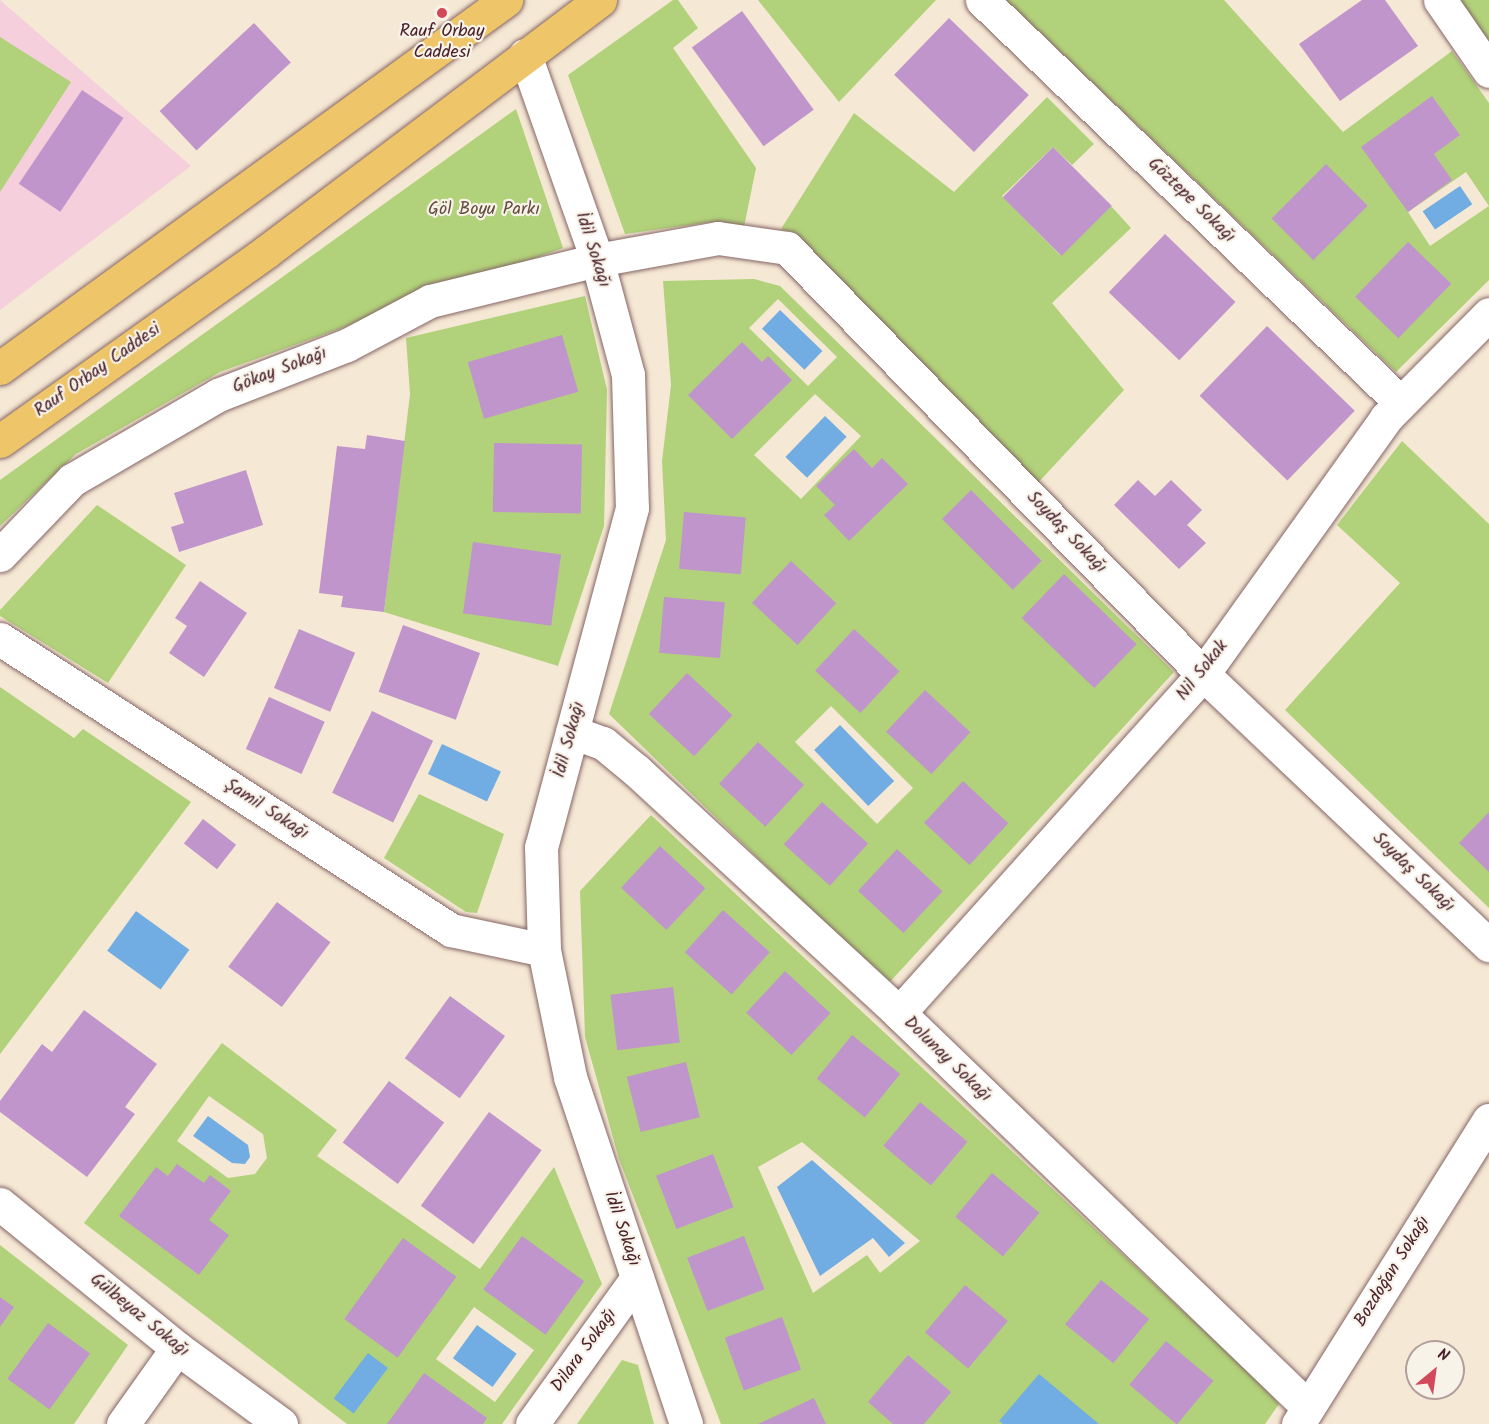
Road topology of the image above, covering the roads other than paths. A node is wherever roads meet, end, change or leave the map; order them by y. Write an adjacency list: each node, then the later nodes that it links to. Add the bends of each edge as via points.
1 (506, 0): 9 (main road)
2 (600, 0): 5 (main road, Rauf Orbay Caddesi)
3 (982, 0): 10 (street, Göztepe Sokağı)
4 (1440, 0): 6 (street)
5 (525, 55): 7 (street, İdil Sokağı); 11 (main road, Rauf Orbay Caddesi, via 267,251)
6 (1489, 71)
7 (597, 260): 12 (street, Gökay Sokağı, via 430,301 347,345 218,395 72,480); 14 (street, Soydaş Sokağı, via 718,238 787,248); 15 (street, İdil Sokağı, via 628,375 632,508)
8 (1489, 314): 10 (street, Nil Sokak)
9 (0, 368)
10 (1401, 403): 14 (street, Nil Sokak, via 1386,418)
11 (0, 441)
12 (0, 555)
13 (0, 639): 17 (street, Şamil Sokağı, via 451,930)
14 (1203, 674): 16 (street, Soydaş Sokağı); 18 (street, Nil Sokak)
15 (572, 732): 17 (street, İdil Sokağı, via 541,847); 18 (street, Dolunay Sokağı, via 603,742 637,771)
16 (1489, 945)
17 (543, 950): 21 (street, İdil Sokağı, via 570,1077)
18 (899, 1013): 23 (street, Dolunay Sokağı)
19 (1489, 1120): 23 (street, Bozdoğan Sokağı)
20 (0, 1204): 22 (street, Gülbeyaz Sokağı)
21 (637, 1278): 26 (street, Dilara Sokağı); 27 (street, İdil Sokağı)
22 (177, 1348): 24 (street); 25 (street, Gülbeyaz Sokağı)
23 (1303, 1416)
24 (123, 1424)
25 (281, 1424)
26 (532, 1424)
27 (686, 1424)

